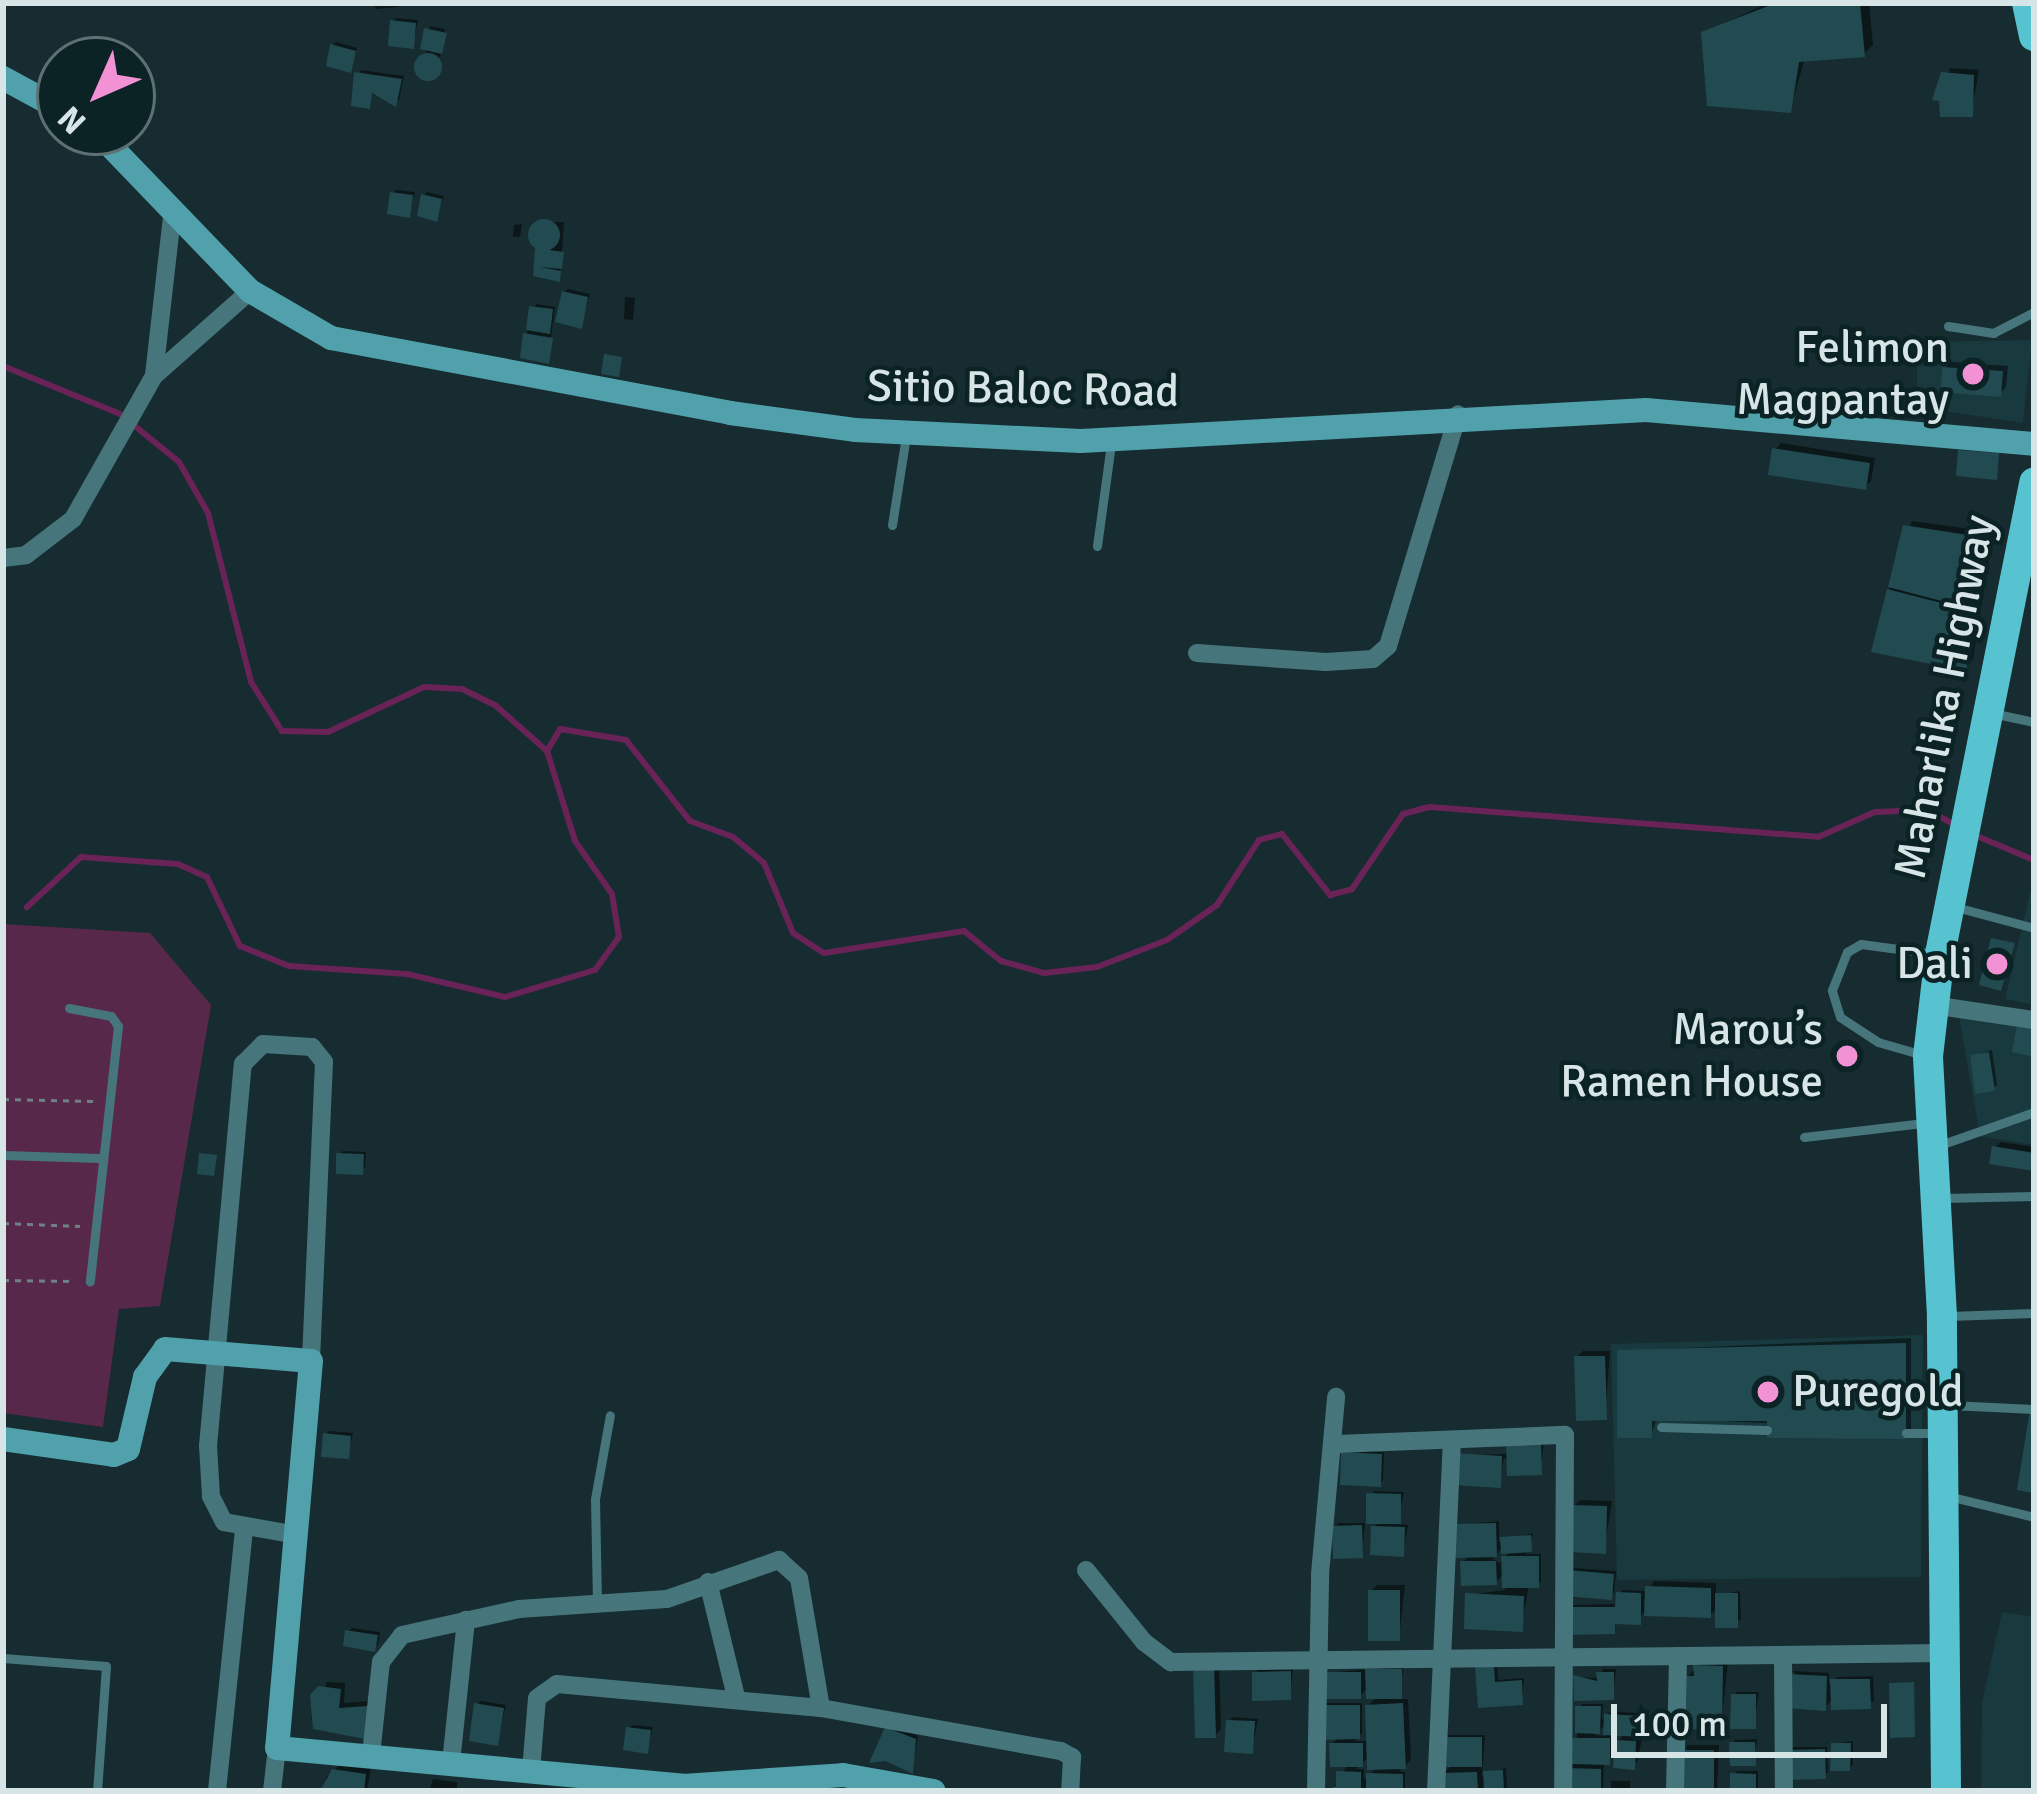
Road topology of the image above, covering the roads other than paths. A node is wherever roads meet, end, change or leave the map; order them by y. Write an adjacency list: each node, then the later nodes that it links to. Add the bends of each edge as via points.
1 (2027, 3): 2 (main road)
2 (2034, 36)
3 (3, 78): 4 (street)
4 (36, 96)
5 (121, 156): 6 (street, Sitio Baloc Road)
6 (173, 208): 7 (street, Sitio Baloc Road); 10 (street)
7 (250, 291): 10 (street); 12 (street, Sitio Baloc Road, via 331,338 390,355 730,413)
8 (2034, 312): 9 (lane, via 1993,333)
9 (1948, 326)
10 (154, 376): 18 (street, via 102,476 55,538)
11 (1458, 414): 13 (street, Sitio Baloc Road); 14 (street, Sitio Baloc Road, via 1646,410); 19 (street, via 1388,646 1373,658 1326,662)
12 (908, 431): 13 (street, Sitio Baloc Road); 16 (lane)
13 (1112, 439): 17 (lane)
14 (2034, 444)
15 (2034, 482): 20 (main road, Maharlika Highway)
16 (892, 526)
17 (1097, 546)
18 (3, 558)
19 (1197, 653)
20 (1989, 712): 21 (lane); 22 (main road, Maharlika Highway)
21 (2034, 722)
22 (1950, 905): 23 (lane); 24 (main road, Maharlika Highway)
23 (2034, 928)
24 (1940, 954): 25 (main road, Maharlika Highway); 28 (lane, via 1861,944 1847,952 1832,990 1840,1017 1879,1042)
25 (1932, 1005): 27 (street); 28 (main road, Maharlika Highway)
26 (69, 1009): 33 (lane, via 111,1016 118,1026)
27 (2034, 1020)
28 (1928, 1056): 30 (main road, Maharlika Highway)
29 (2034, 1112): 30 (lane)
30 (1934, 1134): 31 (lane); 35 (main road, Maharlika Highway)
31 (1804, 1138)
32 (3, 1155): 33 (lane)
33 (100, 1158): 36 (lane)
34 (2034, 1196): 35 (lane)
35 (1938, 1198): 38 (main road, Maharlika Highway)
36 (90, 1281)
37 (2034, 1313): 38 (lane)
38 (1942, 1316): 44 (main road, Maharlika Highway)
39 (217, 1350): 40 (street); 40 (street, via 243,1064 263,1044 290,1044 312,1047 328,1088); 48 (street, via 165,1349 153,1359 135,1437 114,1455); 53 (street, via 211,1496 224,1522)
40 (310, 1361): 54 (street)
41 (1336, 1397): 50 (street)
42 (2034, 1409): 44 (lane)
43 (610, 1414): 57 (lane, via 594,1520)
44 (1943, 1419): 47 (lane); 51 (main road, Maharlika Highway)
45 (1661, 1427): 46 (lane)
46 (1767, 1430)
47 (1906, 1433)
48 (3, 1438)
49 (1452, 1443): 50 (street); 60 (street, via 1564,1435); 62 (street)
50 (1337, 1444): 65 (street, via 1319,1574)
51 (1944, 1496): 52 (lane); 59 (main road, Maharlika Highway)
52 (2034, 1517)
53 (244, 1531): 54 (street); 74 (street)
54 (297, 1535): 68 (street)
55 (1086, 1570): 65 (street, via 1144,1642 1171,1662)
56 (708, 1582): 57 (street, via 667,1599); 66 (street); 67 (street, via 779,1560 791,1564 811,1623)
57 (597, 1603): 58 (street)
58 (466, 1620): 69 (street, via 388,1645); 70 (street)
59 (1945, 1653): 61 (street); 83 (main road, Maharlika Highway)
60 (1564, 1655): 62 (street); 63 (street); 80 (street)
61 (1783, 1655): 63 (street); 82 (street)
62 (1446, 1656): 65 (street); 79 (street)
63 (1678, 1656): 81 (street)
64 (3, 1658): 73 (lane, via 106,1666)
65 (1318, 1659): 78 (street)
66 (736, 1697): 67 (street); 71 (street, via 543,1689)
67 (821, 1708): 77 (street, via 1061,1751 1072,1757)
68 (277, 1748): 69 (street); 75 (street)
69 (371, 1755): 70 (street)
70 (451, 1763): 71 (street)
71 (531, 1772): 72 (street, via 683,1786)
72 (818, 1784): 76 (street, via 866,1776)
73 (97, 1791)
74 (218, 1791)
75 (272, 1791)
76 (934, 1791)
77 (1070, 1791)
78 (1316, 1791)
79 (1436, 1791)
80 (1563, 1791)
81 (1675, 1791)
82 (1784, 1791)
83 (1946, 1791)

